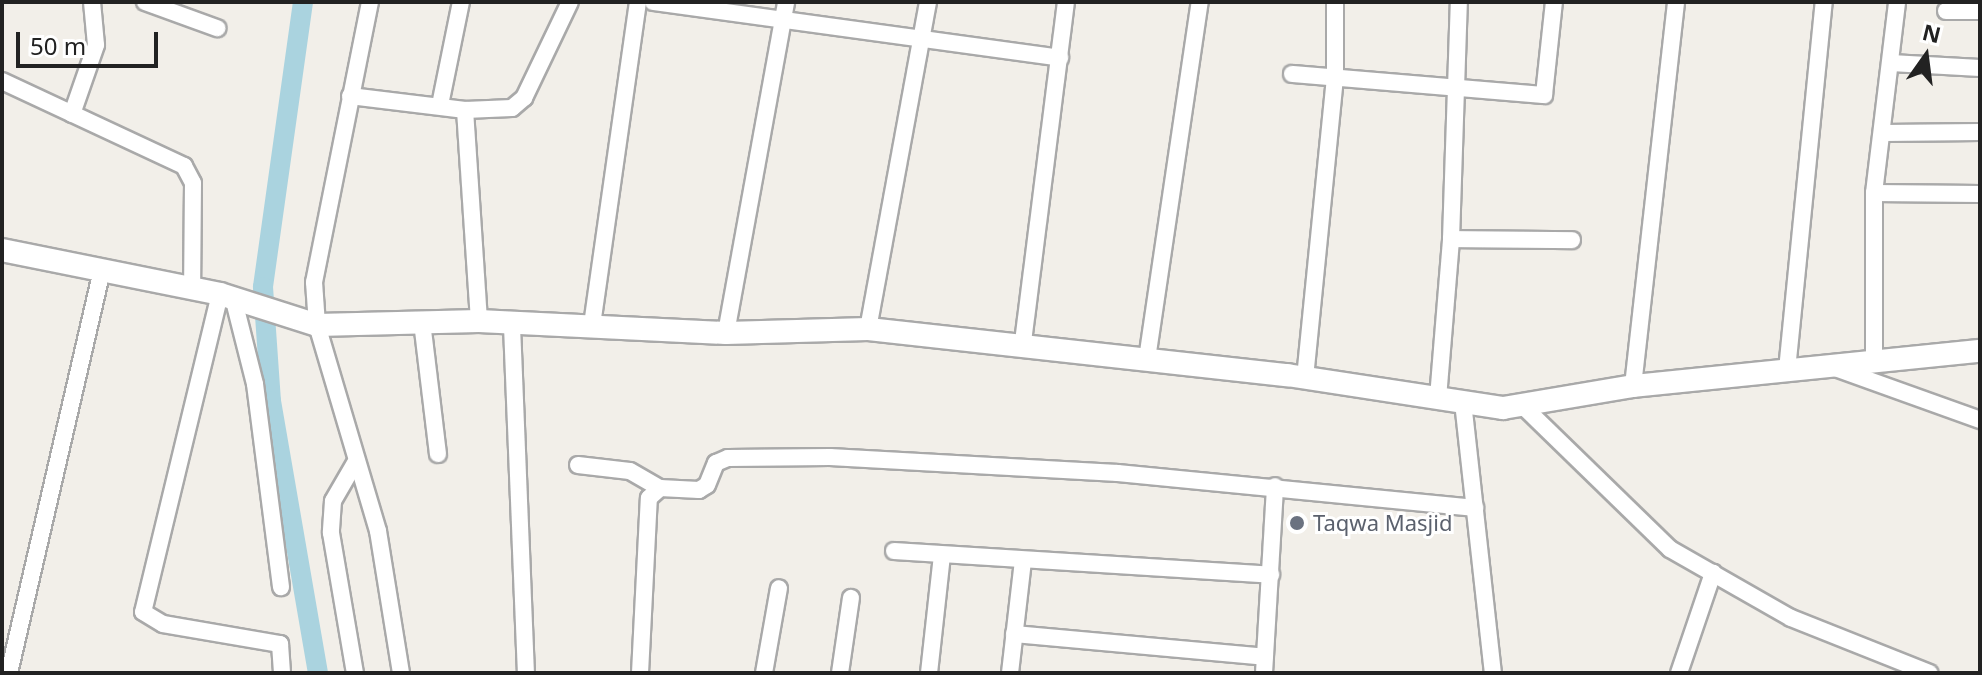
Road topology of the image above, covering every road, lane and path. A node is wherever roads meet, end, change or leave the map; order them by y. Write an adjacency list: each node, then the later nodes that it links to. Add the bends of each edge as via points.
1 (92, 2): 33 (street, via 96,45)
2 (145, 2): 21 (street)
3 (370, 2): 30 (street)
4 (461, 2): 31 (street)
5 (570, 2): 32 (street, via 524,98 504,111)
6 (638, 2): 47 (street)
7 (653, 2): 20 (street)
8 (786, 2): 20 (street)
9 (928, 2): 22 (street)
10 (1066, 2): 23 (street)
11 (1200, 2): 53 (street)
12 (1335, 2): 27 (street)
13 (1459, 2): 29 (street)
14 (1554, 2): 29 (street, via 1544,95)
15 (1676, 2): 58 (street)
16 (1824, 2): 56 (street)
17 (1897, 2): 24 (street)
18 (1946, 11): 19 (street)
19 (1980, 11)
20 (781, 23): 22 (street); 50 (street)
21 (217, 28)
22 (922, 40): 23 (street); 49 (street)
23 (1060, 58): 51 (street)
24 (1891, 63): 25 (street); 35 (street)
25 (1980, 68)
26 (1292, 74): 27 (street)
27 (1335, 78): 29 (street); 57 (street)
28 (2, 81): 33 (street)
29 (1455, 91): 38 (street)
30 (350, 96): 31 (street); 46 (street, via 314,282)
31 (440, 105): 32 (street)
32 (465, 110): 44 (street)
33 (72, 114): 42 (street, via 184,166 190,174)
34 (1980, 132): 35 (street)
35 (1884, 133): 36 (street)
36 (1874, 193): 37 (street); 54 (street)
37 (1980, 194)
38 (1451, 239): 39 (street); 59 (street)
39 (1572, 240)
40 (2, 250): 41 (street)
41 (102, 270): 42 (street); 79 (street)
42 (192, 288): 43 (street)
43 (233, 297): 46 (street); 74 (street, via 255,384); 80 (street, via 143,612 163,624 280,644)
44 (479, 321): 45 (street); 48 (street)
45 (422, 322): 46 (street); 63 (street)
46 (317, 325): 64 (street)
47 (592, 325): 48 (street); 50 (street)
48 (512, 326): 83 (street)
49 (868, 329): 50 (street); 51 (street)
50 (726, 333)
51 (1023, 342): 53 (street)
52 (1980, 351): 54 (street)
53 (1147, 359): 57 (street)
54 (1874, 359): 55 (street)
55 (1828, 365): 56 (street); 62 (street)
56 (1787, 370): 58 (street)
57 (1305, 378): 59 (street)
58 (1633, 386): 61 (street)
59 (1438, 398): 60 (street)
60 (1463, 402): 61 (street); 68 (street)
61 (1522, 405): 72 (street, via 1670,549)
62 (1980, 420)
63 (438, 454)
64 (355, 463): 81 (street, via 333,501 331,533); 82 (street, via 378,531)
65 (578, 465): 67 (street, via 630,471)
66 (1275, 486): 67 (street, via 816,457 728,458 716,463 707,485 699,490); 68 (street); 73 (street)
67 (660, 488): 84 (street, via 649,498)
68 (1475, 508): 89 (street)
69 (894, 551): 70 (street)
70 (942, 555): 71 (street); 87 (street)
71 (1023, 561): 73 (street); 77 (street)
72 (1713, 573): 90 (street); 91 (street, via 1791,618)
73 (1271, 575): 78 (street)
74 (281, 587)
75 (779, 588): 85 (street)
76 (851, 598): 86 (street)
77 (1014, 634): 78 (street); 88 (street)
78 (1264, 665)
79 (9, 673)
80 (282, 673)
81 (355, 673)
82 (401, 673)
83 (526, 673)
84 (640, 673)
85 (764, 673)
86 (840, 673)
87 (929, 673)
88 (1010, 673)
89 (1493, 673)
90 (1679, 673)
91 (1929, 673)

